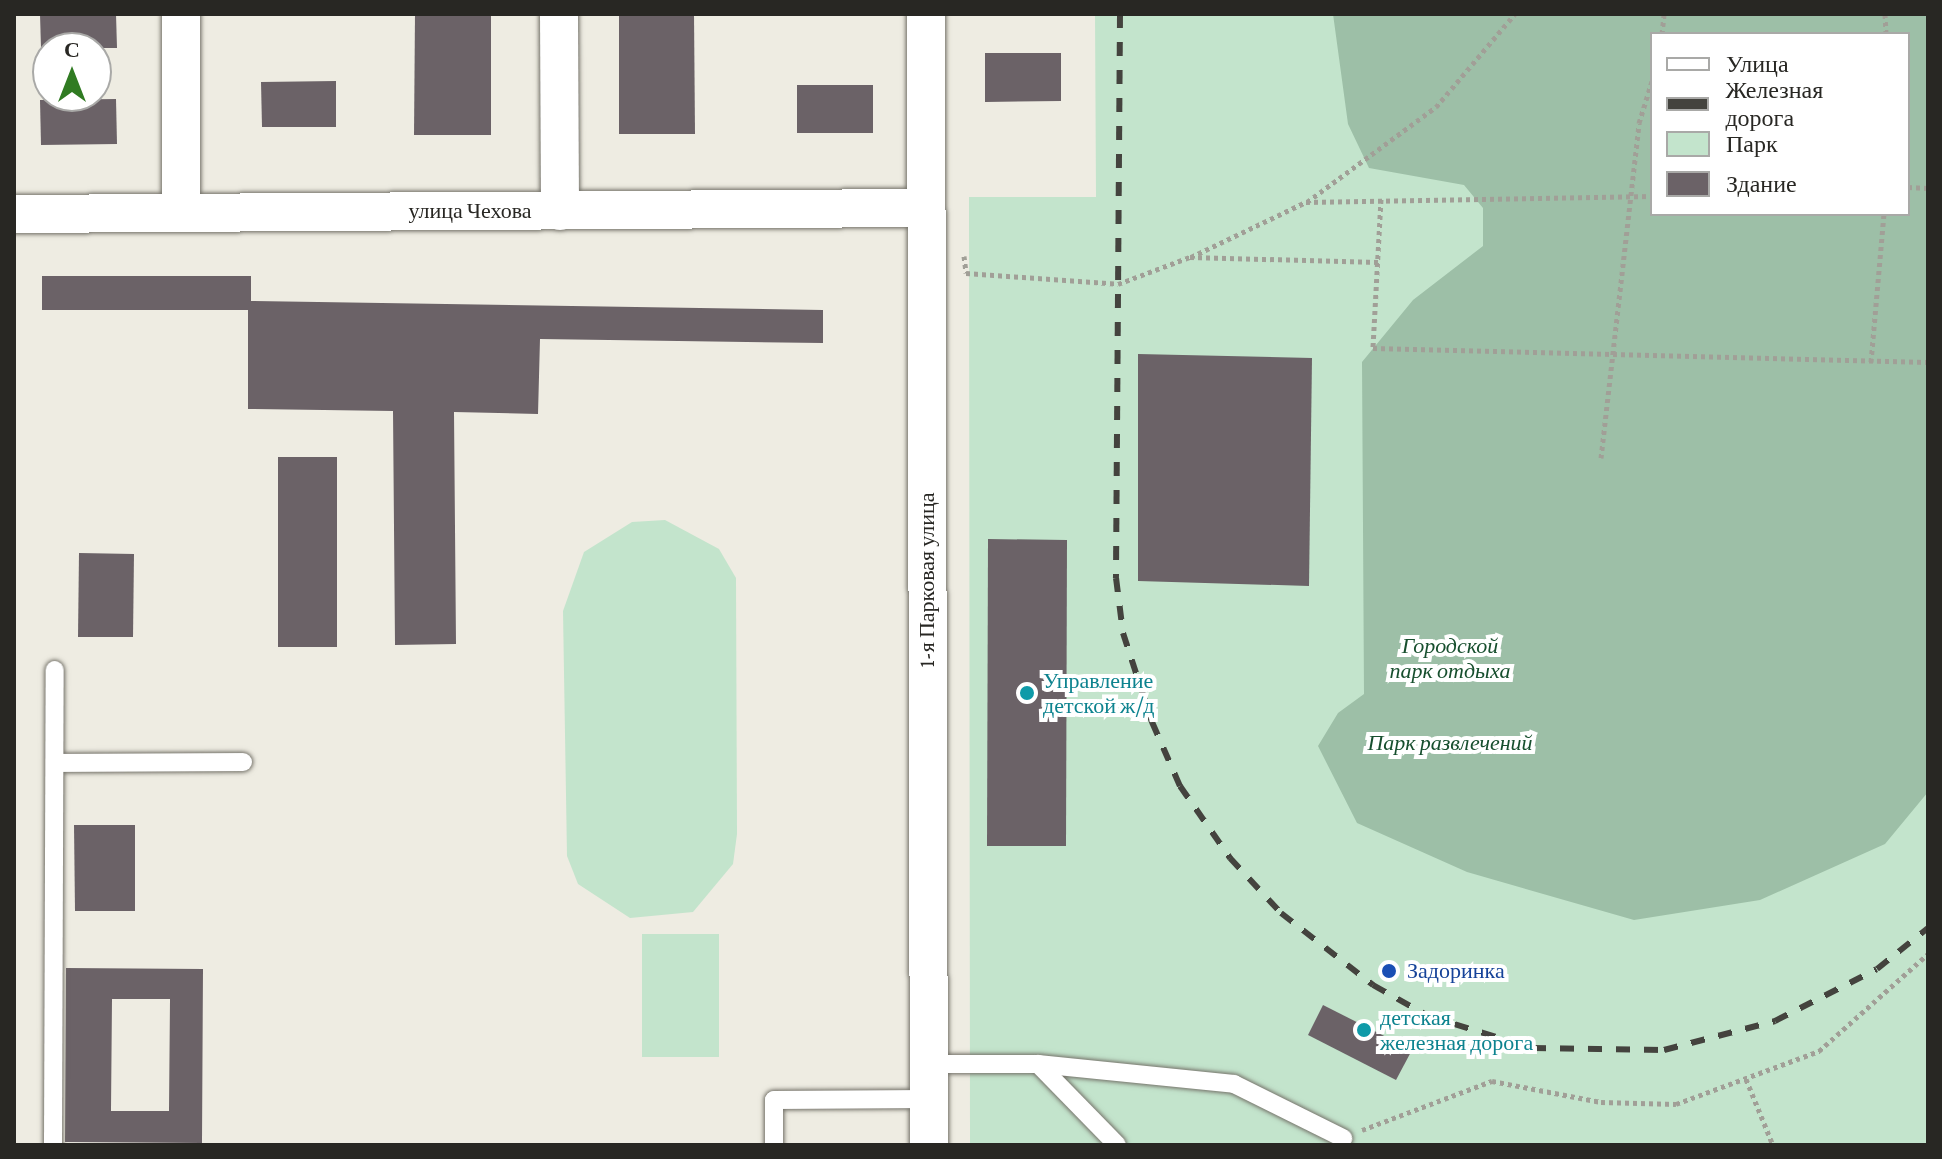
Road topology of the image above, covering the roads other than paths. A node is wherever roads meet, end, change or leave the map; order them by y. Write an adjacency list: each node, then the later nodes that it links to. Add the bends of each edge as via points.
1 (181, 14): 6 (street)
2 (559, 14): 5 (street)
3 (926, 14): 4 (street, 1-я Парковая улица)
4 (926, 208): 5 (street, улица Чехова); 12 (street, 1-я Парковая улица)
5 (560, 211): 6 (street, улица Чехова)
6 (181, 213): 7 (street, улица Чехова)
7 (14, 214)
8 (55, 670): 10 (lane)
9 (243, 762): 10 (lane)
10 (55, 763): 14 (lane)
11 (1038, 1064): 12 (lane); 13 (lane, via 1234,1084); 17 (lane)
12 (929, 1081): 15 (lane, via 774,1100); 16 (street, 1-я Парковая улица)
13 (1343, 1138)
14 (53, 1145)
15 (774, 1145)
16 (929, 1145)
17 (1117, 1145)

